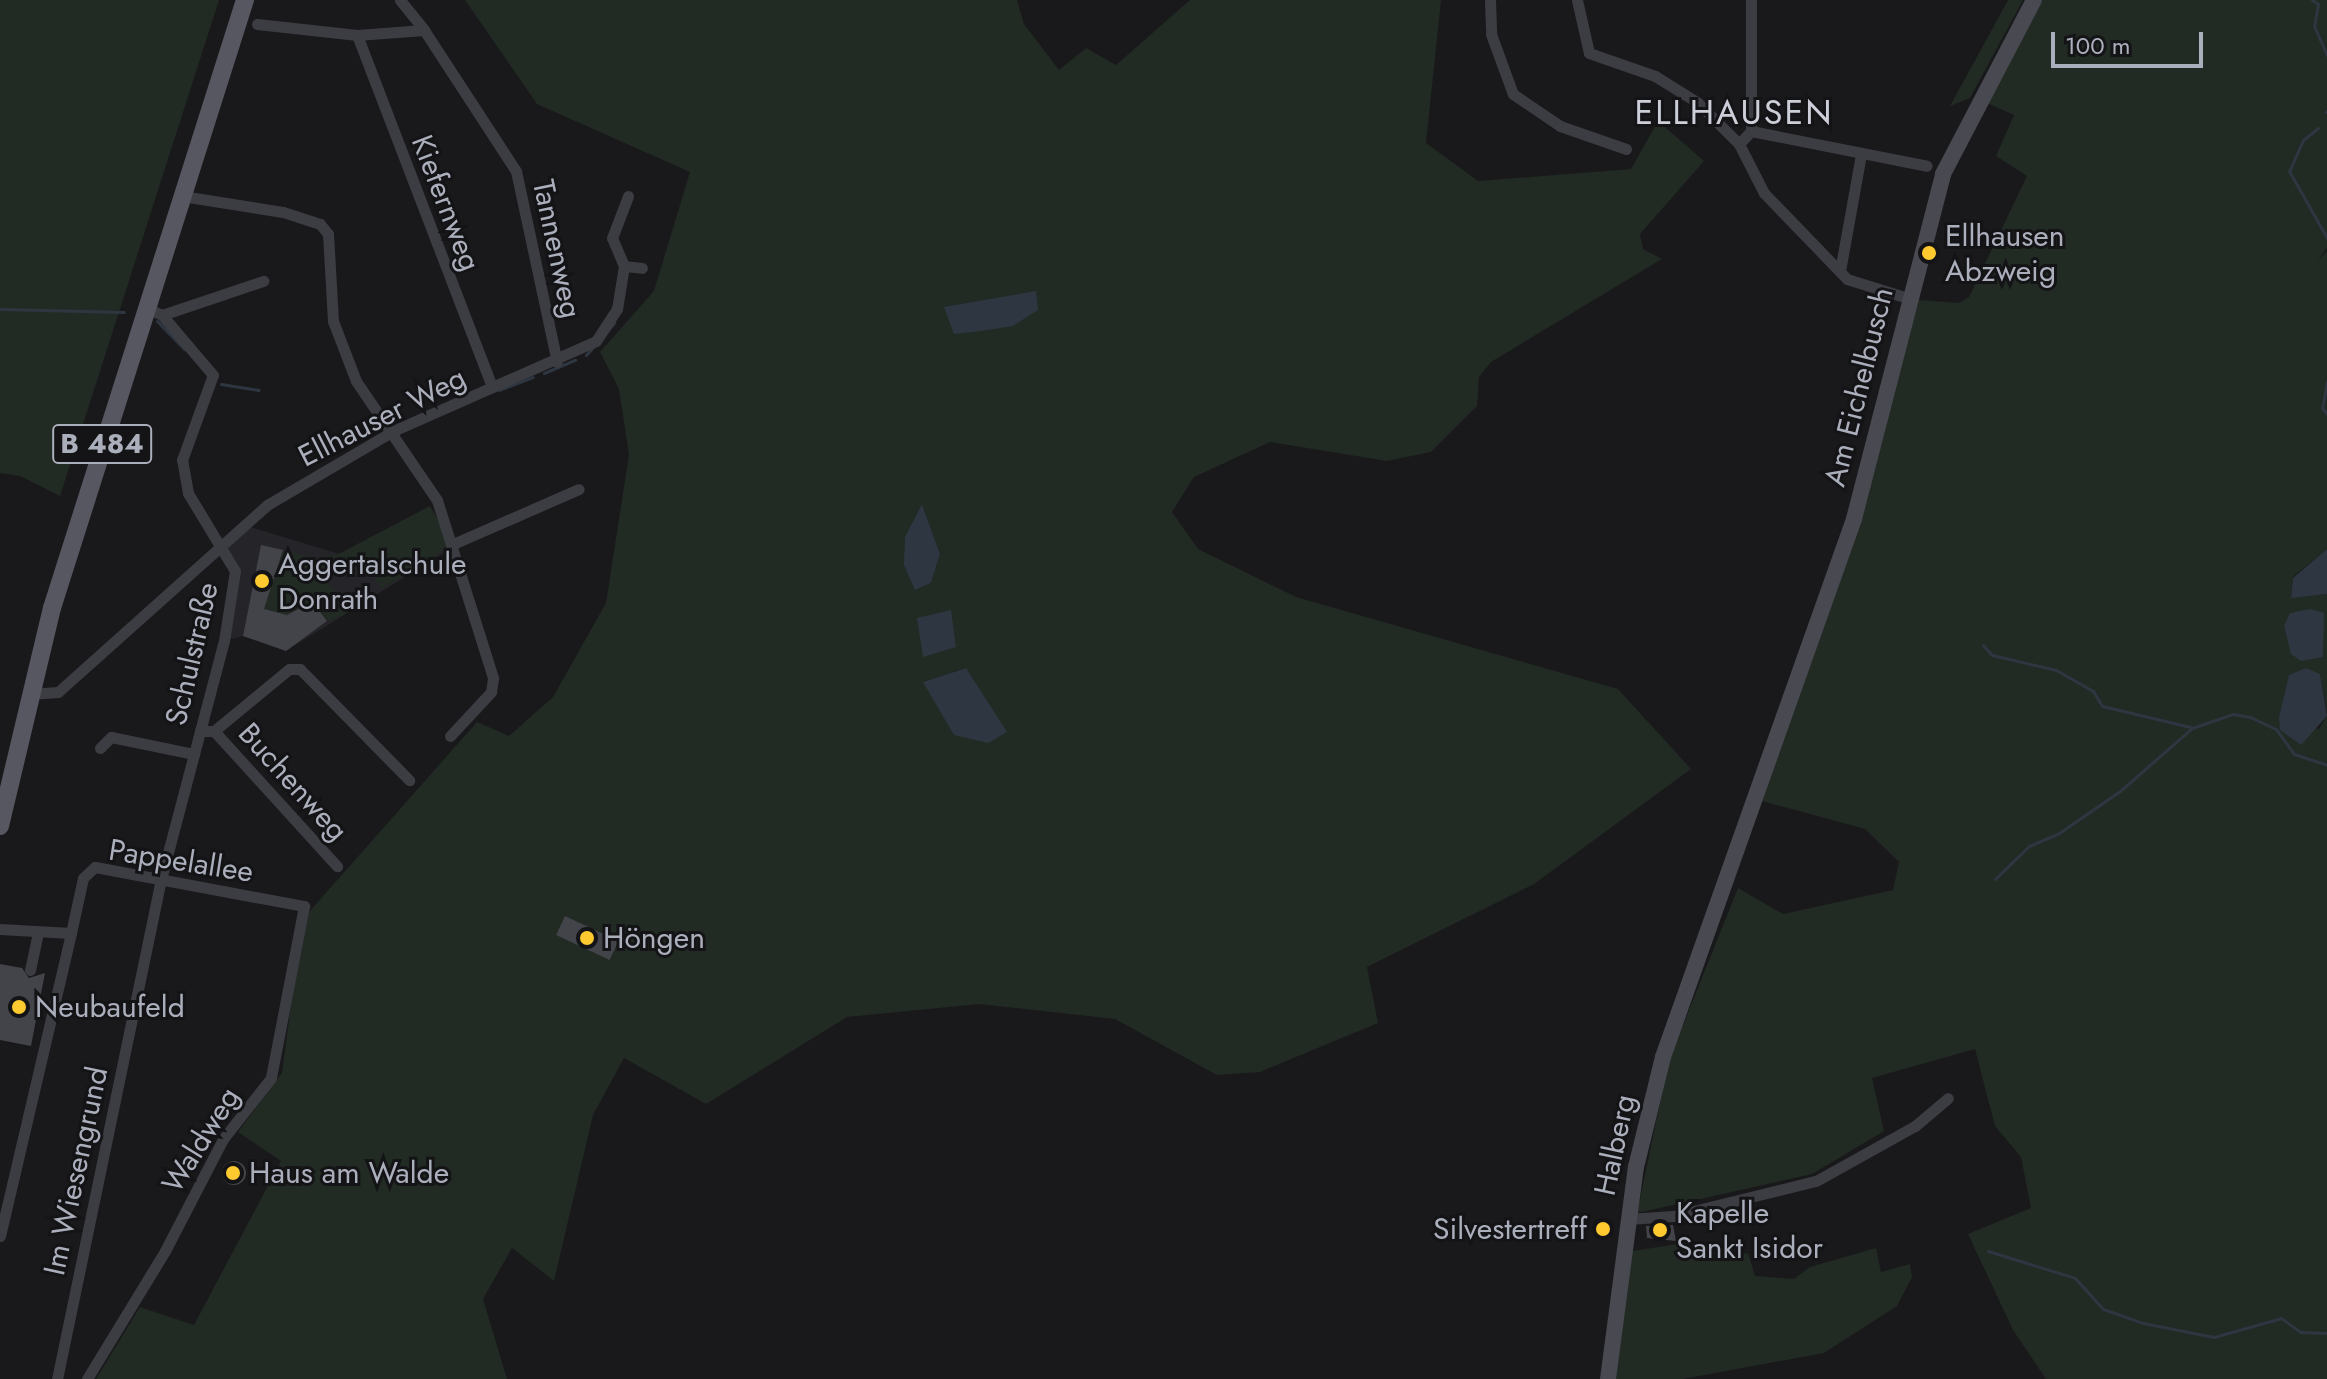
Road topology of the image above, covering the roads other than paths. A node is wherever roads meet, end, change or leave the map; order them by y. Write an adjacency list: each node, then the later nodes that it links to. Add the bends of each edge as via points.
1 (245, 0): 15 (main road, B 484)
2 (400, 0): 8 (street, Tannenweg)
3 (1490, 0): 12 (street, via 1491,34 1513,94 1560,126)
4 (1577, 0): 11 (street, via 1589,53 1677,88)
5 (1751, 0): 10 (street)
6 (2034, 0): 21 (street, Am Eichelbusch, via 1943,174)
7 (257, 24): 9 (street)
8 (424, 30): 9 (street); 23 (street, Tannenweg, via 516,171)
9 (357, 35): 24 (street, Kiefernweg)
10 (1751, 131): 11 (street); 13 (street)
11 (1739, 144): 19 (street, via 1764,193)
12 (1626, 149)
13 (1861, 154): 14 (street); 19 (street)
14 (1927, 166)
15 (182, 196): 22 (main road, B 484); 25 (street, via 259,207 320,224 328,234 333,321 356,381)
16 (628, 196): 17 (street, Ellhauser Weg, via 612,238)
17 (624, 266): 18 (street); 23 (street, Ellhauser Weg, via 617,309 596,341)
18 (642, 268)
19 (1840, 271): 21 (street, via 1862,287)
20 (263, 281): 22 (street)
21 (1911, 299): 36 (street, Am Eichelbusch, via 1854,519)
22 (154, 312): 28 (street, Schulstraße, via 213,375 182,460 188,493); 29 (main road, B 484)
23 (557, 362): 24 (street, Ellhauser Weg)
24 (492, 387): 25 (street, Ellhauser Weg)
25 (393, 431): 27 (street, via 437,500); 28 (street, Ellhauser Weg, via 267,505)
26 (579, 489): 27 (street)
27 (453, 544): 32 (street, via 493,678 491,692)
28 (217, 548): 29 (street, Ellhauser Weg, via 58,692); 30 (street, Schulstraße, via 235,571)
29 (30, 694): 37 (main road, B 484)
30 (200, 731): 31 (street); 34 (street, Schulstraße)
31 (214, 731): 35 (street, via 289,669 300,669); 38 (street, Buchenweg)
32 (450, 736)
33 (100, 748): 34 (street, Schulstraße, via 111,737)
34 (194, 754): 39 (street, Schulstraße)
35 (409, 780)
36 (1759, 799): 46 (street, Halberg, via 1663,1057)
37 (0, 826)
38 (337, 866)
39 (161, 879): 40 (street, Pappelallee); 43 (street, Pappelallee, via 95,867 83,878); 48 (street, Im Wiesengrund)
40 (304, 906): 49 (street, Waldweg, via 271,1078 223,1139 165,1251)
41 (0, 929): 42 (street)
42 (38, 932): 43 (street); 44 (street)
43 (71, 933): 47 (street)
44 (30, 970)
45 (1948, 1098): 46 (street, Halberg, via 1915,1126 1816,1181 1673,1216)
46 (1628, 1219): 50 (street)
47 (0, 1236)
48 (57, 1379)
49 (87, 1379)
50 (1608, 1379)

